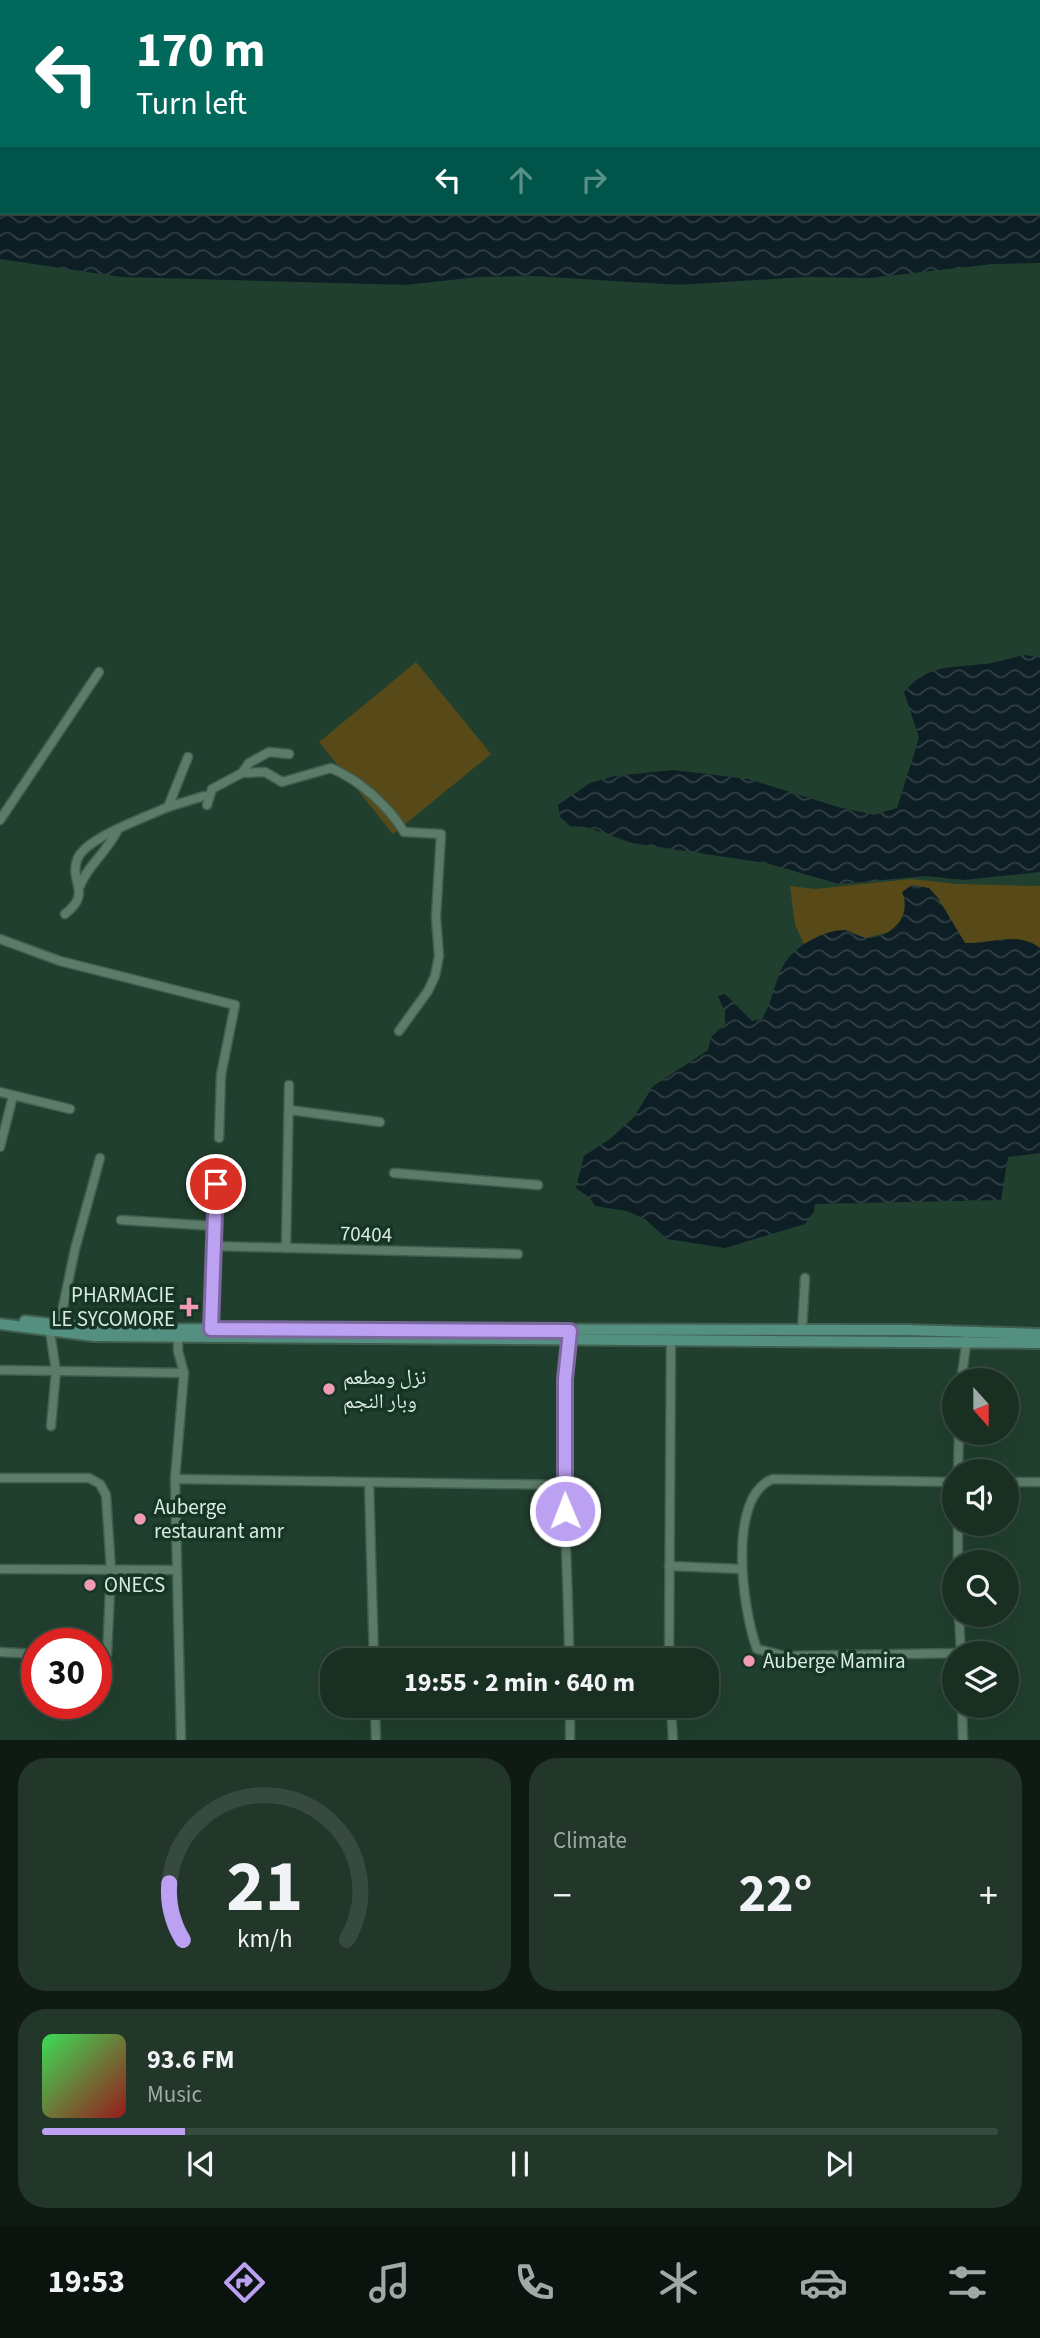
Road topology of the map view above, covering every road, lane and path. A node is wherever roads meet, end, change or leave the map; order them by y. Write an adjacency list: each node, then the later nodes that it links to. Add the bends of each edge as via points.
1 (99, 672): 8 (street)
2 (289, 754): 4 (street, via 269,752 249,763)
3 (188, 757): 7 (street)
4 (242, 773): 6 (street, via 212,789); 13 (street, via 265,772 282,782 331,768 391,811 404,832 441,834 436,917 439,956 428,991)
5 (204, 796): 7 (street)
6 (207, 805)
7 (170, 806): 9 (street)
8 (0, 820)
9 (117, 831): 10 (street); 10 (street, via 84,848 76,861)
10 (80, 888): 11 (street, via 76,904)
11 (65, 914)
12 (0, 939): 20 (street, via 60,961 235,1005 221,1075)
13 (399, 1031)
14 (289, 1086): 18 (street)
15 (0, 1092): 16 (street)
16 (13, 1096): 17 (street); 21 (street)
17 (70, 1109)
18 (290, 1110): 19 (street); 29 (street)
19 (380, 1122)
20 (219, 1138)
21 (0, 1147)
22 (100, 1158): 34 (street)
23 (394, 1173): 25 (street)
24 (216, 1184): 27 (street)
25 (538, 1185)
26 (121, 1220): 27 (street)
27 (214, 1226): 28 (street)
28 (213, 1246): 29 (street, 70404); 35 (street)
29 (286, 1248): 30 (street, 70404)
30 (518, 1254)
31 (805, 1278): 36 (street)
32 (0, 1317): 34 (main road)
33 (0, 1324): 34 (main road)
34 (55, 1329): 37 (main road); 45 (street)
35 (211, 1329): 37 (main road); 39 (main road)
36 (802, 1331): 39 (main road); 40 (main road)
37 (178, 1333): 39 (main road); 46 (street)
38 (1040, 1334): 40 (main road)
39 (570, 1335): 41 (main road); 54 (street, via 565,1379)
40 (967, 1336): 41 (main road); 42 (main road); 43 (street)
41 (671, 1339): 55 (street)
42 (1040, 1343)
43 (963, 1368)
44 (0, 1370): 45 (street)
45 (56, 1371): 46 (street); 47 (street)
46 (184, 1373): 49 (street)
47 (51, 1426)
48 (0, 1478): 58 (street, via 89,1478 100,1484 106,1495)
49 (175, 1479): 50 (street); 59 (street)
50 (369, 1482): 54 (street); 61 (street)
51 (942, 1482): 57 (street, via 766,1482 748,1505)
52 (1019, 1482): 53 (street)
53 (1040, 1482)
54 (565, 1485): 62 (street)
55 (668, 1566): 57 (street); 63 (street)
56 (0, 1569): 58 (street)
57 (742, 1569): 66 (street, via 757,1649 785,1656)
58 (111, 1570): 59 (street); 60 (street)
59 (177, 1570): 71 (street)
60 (108, 1628)
61 (374, 1648)
62 (569, 1648)
63 (669, 1648)
64 (0, 1652): 65 (street)
65 (21, 1653)
66 (942, 1653)
67 (375, 1718): 72 (street)
68 (569, 1718): 73 (street)
69 (672, 1718): 74 (street)
70 (962, 1718): 75 (street)
71 (181, 1740)
72 (376, 1740)
73 (570, 1740)
74 (673, 1740)
75 (963, 1740)

